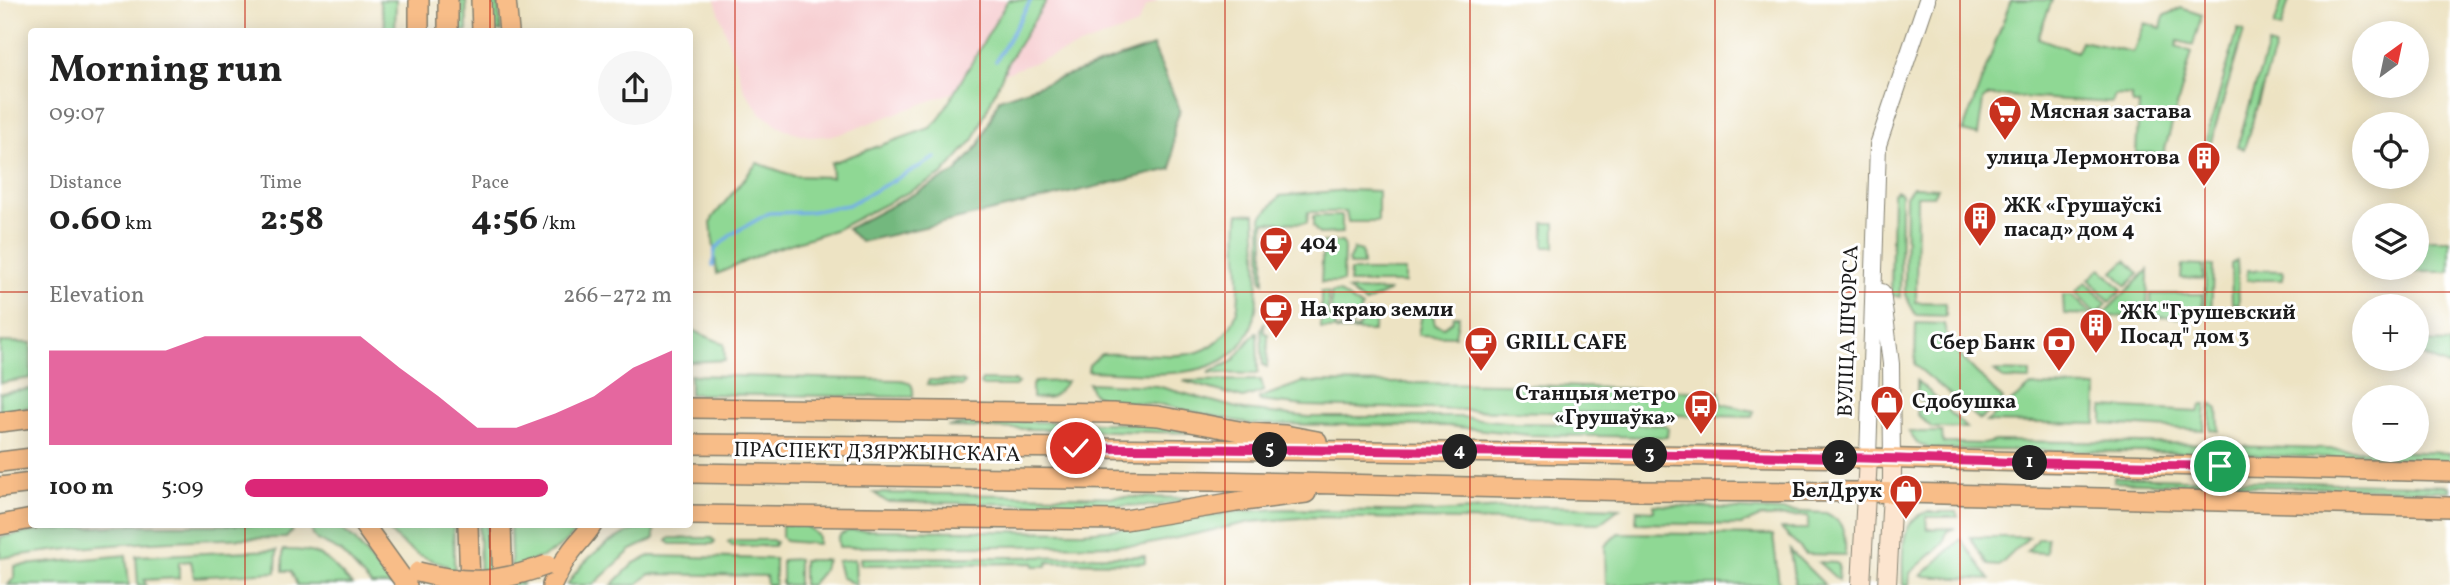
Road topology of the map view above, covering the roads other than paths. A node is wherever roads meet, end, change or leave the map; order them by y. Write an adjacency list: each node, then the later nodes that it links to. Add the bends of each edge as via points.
1 (419, 0): 6 (main road)
2 (448, 0): 7 (main road)
3 (481, 0): 8 (main road)
4 (506, 0): 9 (main road)
5 (1927, 0): 10 (street, ВУЛІЦА ШЧОРСА)
6 (419, 28)
7 (449, 28)
8 (482, 28)
9 (509, 28)
10 (1887, 122): 17 (street, ВУЛІЦА ШЧОРСА, via 1878,145); 18 (street, ВУЛІЦА ШЧОРСА, via 1882,297 1891,364)
11 (693, 408): 15 (main road, via 1113,413 1285,435)
12 (28, 418): 13 (main road)
13 (0, 422)
14 (693, 444): 15 (main road, ПРАСПЕКТ ДЗЯРЖЫНСКАГА)
15 (1367, 451): 17 (main road, ПРАСПЕКТ ДЗЯРЖЫНСКАГА)
16 (28, 458): 19 (main road)
17 (1868, 458): 18 (main road, ПРАСПЕКТ ДЗЯРЖЫНСКАГА); 25 (main road, ВУЛІЦА ШЧОРСА)
18 (1892, 460): 20 (main road, ПРАСПЕКТ ДЗЯРЖЫНСКАГА); 26 (main road, ВУЛІЦА ШЧОРСА)
19 (0, 462)
20 (2450, 472)
21 (693, 473): 23 (main road, ПРАСПЕКТ ДЗЯРЖЫНСКАГА)
22 (28, 484): 24 (main road)
23 (1370, 486): 25 (main road, ПРАСПЕКТ ДЗЯРЖЫНСКАГА); 28 (main road, via 1125,520)
24 (0, 487)
25 (1864, 492): 26 (main road, ПРАСПЕКТ ДЗЯРЖЫНСКАГА); 40 (main road, ВУЛІЦА ШЧОРСА)
26 (1892, 494): 27 (main road, ПРАСПЕКТ ДЗЯРЖЫНСКАГА); 41 (main road, ВУЛІЦА ШЧОРСА)
27 (2450, 507)
28 (693, 515)
29 (28, 520): 30 (main road)
30 (0, 525)
31 (363, 528): 36 (main road)
32 (468, 528): 37 (main road)
33 (500, 528): 38 (main road)
34 (602, 528): 35 (main road)
35 (583, 538): 36 (main road, bridge, via 547,565 507,578); 39 (main road)
36 (412, 578)
37 (470, 585)
38 (503, 585)
39 (552, 585)
40 (1861, 585)
41 (1887, 585)

